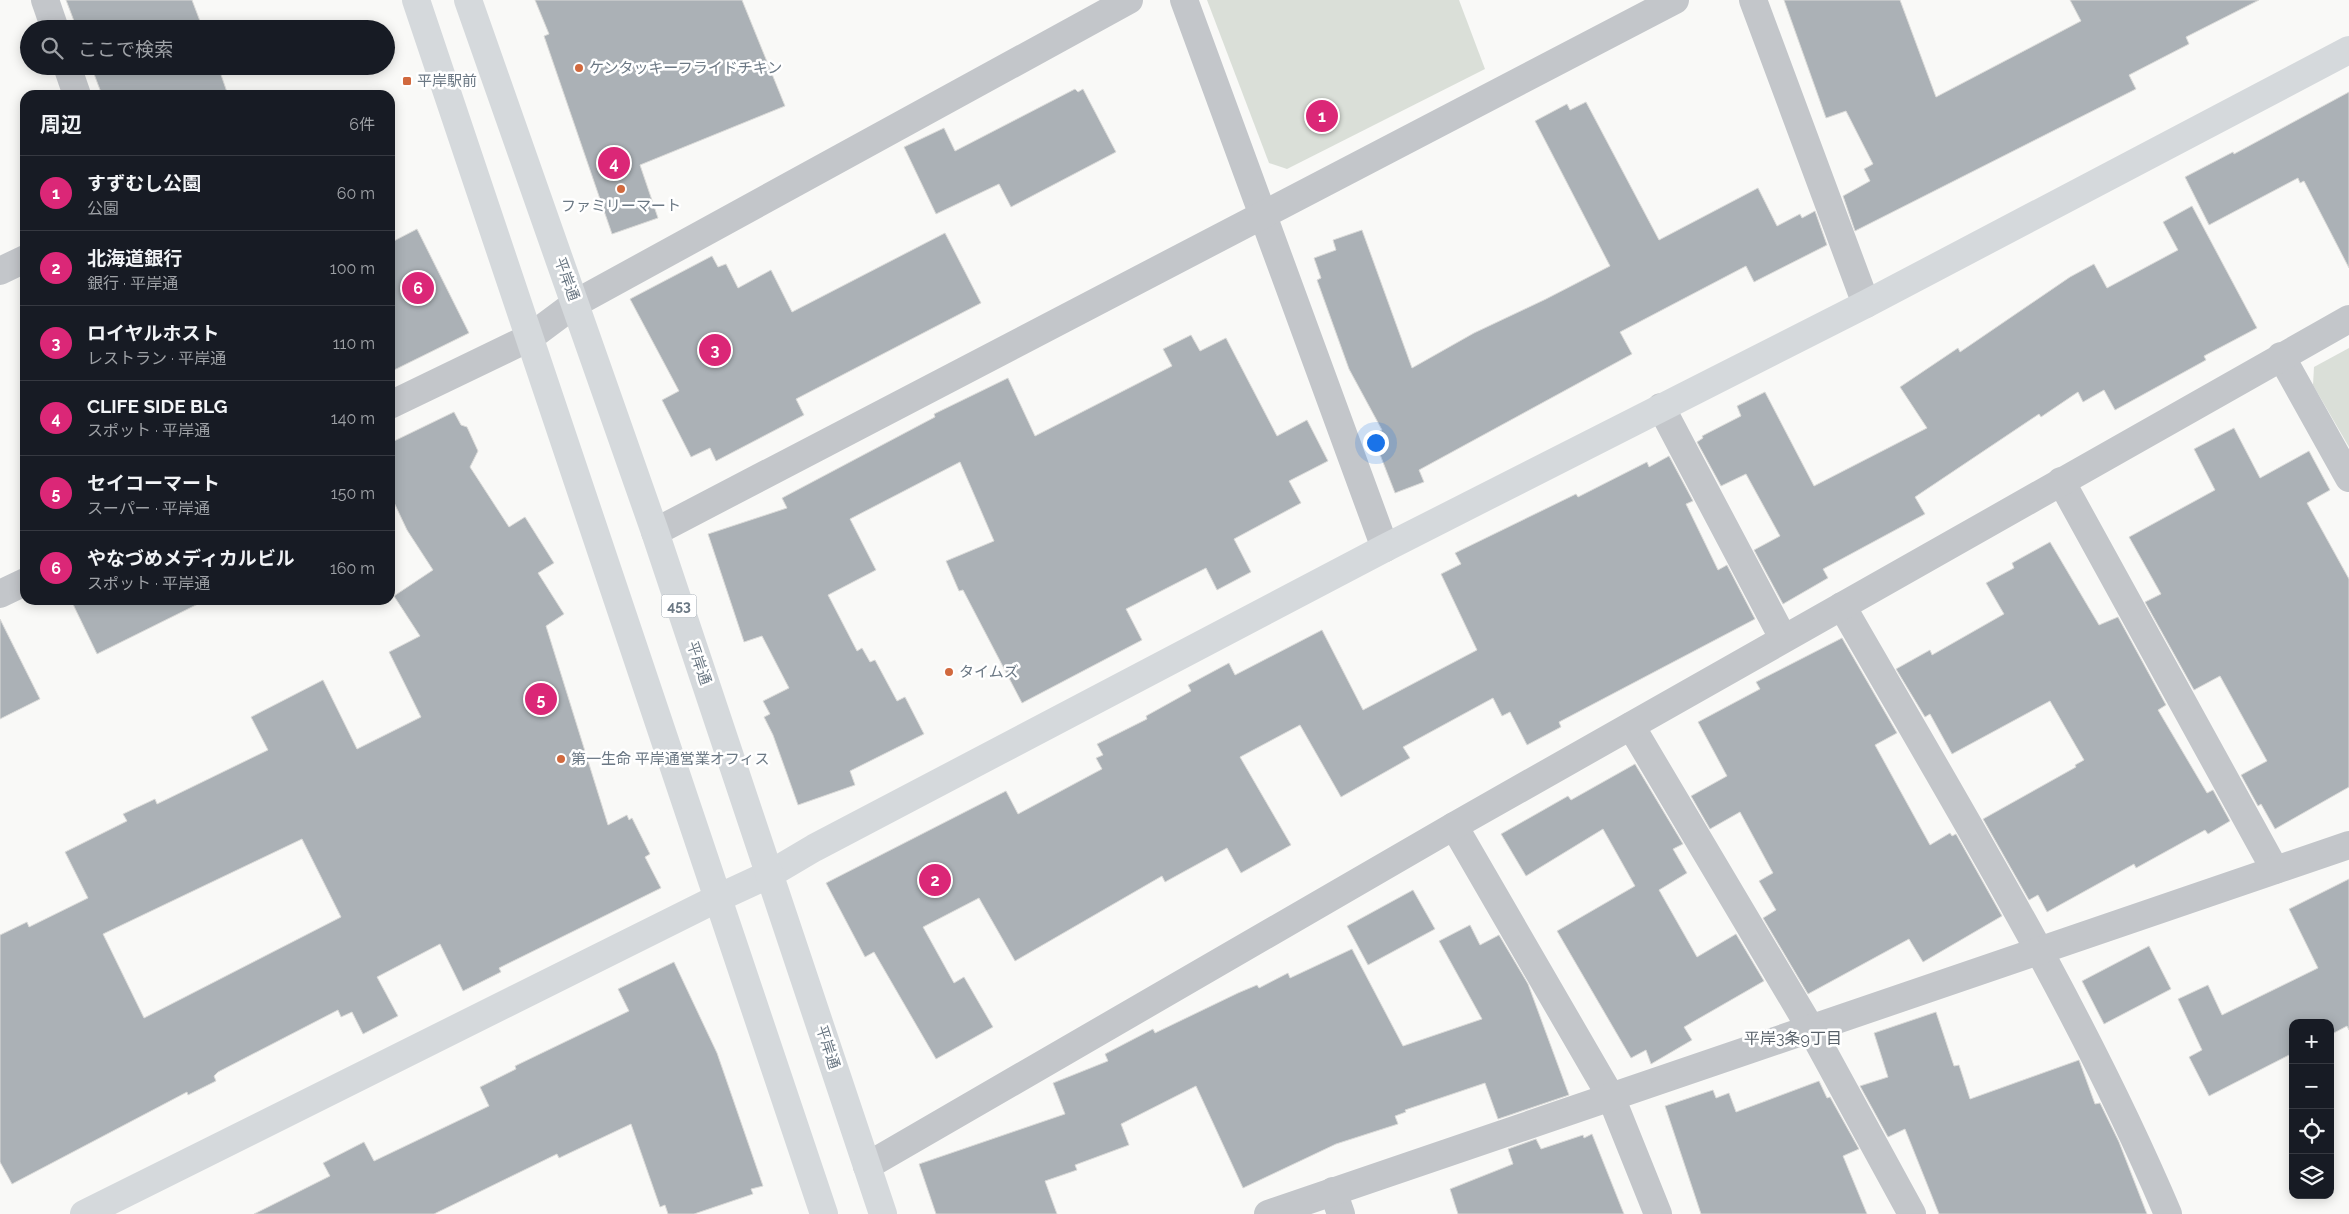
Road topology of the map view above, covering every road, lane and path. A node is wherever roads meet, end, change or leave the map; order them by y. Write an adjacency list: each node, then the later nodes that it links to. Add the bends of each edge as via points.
1 (45, 0): 8 (street)
2 (416, 0): 18 (main road)
3 (468, 0): 15 (main road, 平岸通 / 453)
4 (1129, 0): 15 (street)
5 (1184, 0): 12 (street)
6 (1675, 0): 12 (street)
7 (1753, 0): 16 (street)
8 (52, 20)
9 (2349, 50): 16 (main road)
10 (70, 75): 11 (street)
11 (75, 90)
12 (1263, 214): 24 (street); 25 (street)
13 (20, 261): 14 (street)
14 (0, 271)
15 (576, 303): 18 (street); 24 (main road, 平岸通 / 453)
16 (1866, 304): 21 (main road)
17 (2349, 319): 19 (street)
18 (529, 338): 20 (street); 35 (main road)
19 (2281, 356): 22 (street); 23 (street)
20 (395, 403)
21 (1661, 407): 25 (main road); 29 (street)
22 (2349, 478)
23 (2060, 481): 28 (street); 33 (street)
24 (655, 532): 34 (main road, 平岸通 / 453)
25 (1385, 548): 34 (main road)
26 (20, 584): 27 (street)
27 (0, 594)
28 (1842, 606): 29 (street); 36 (street)
29 (1783, 638): 30 (street)
30 (1631, 726): 31 (street); 37 (street)
31 (1454, 826): 38 (street); 39 (street)
32 (2349, 845): 33 (street)
33 (2275, 870): 36 (street)
34 (770, 874): 35 (main road); 39 (main road, 平岸通 / 453)
35 (718, 898): 41 (main road); 42 (main road)
36 (2038, 951): 37 (street); 47 (street, via 2134,1134)
37 (1811, 1029): 38 (street); 46 (street)
38 (1611, 1097): 40 (street); 45 (street)
39 (867, 1166): 43 (main road, 平岸通 / 453)
40 (1337, 1202): 44 (street)
41 (84, 1214)
42 (824, 1214)
43 (883, 1214)
44 (1268, 1214)
45 (1658, 1214)
46 (1912, 1214)
47 (2168, 1214)

